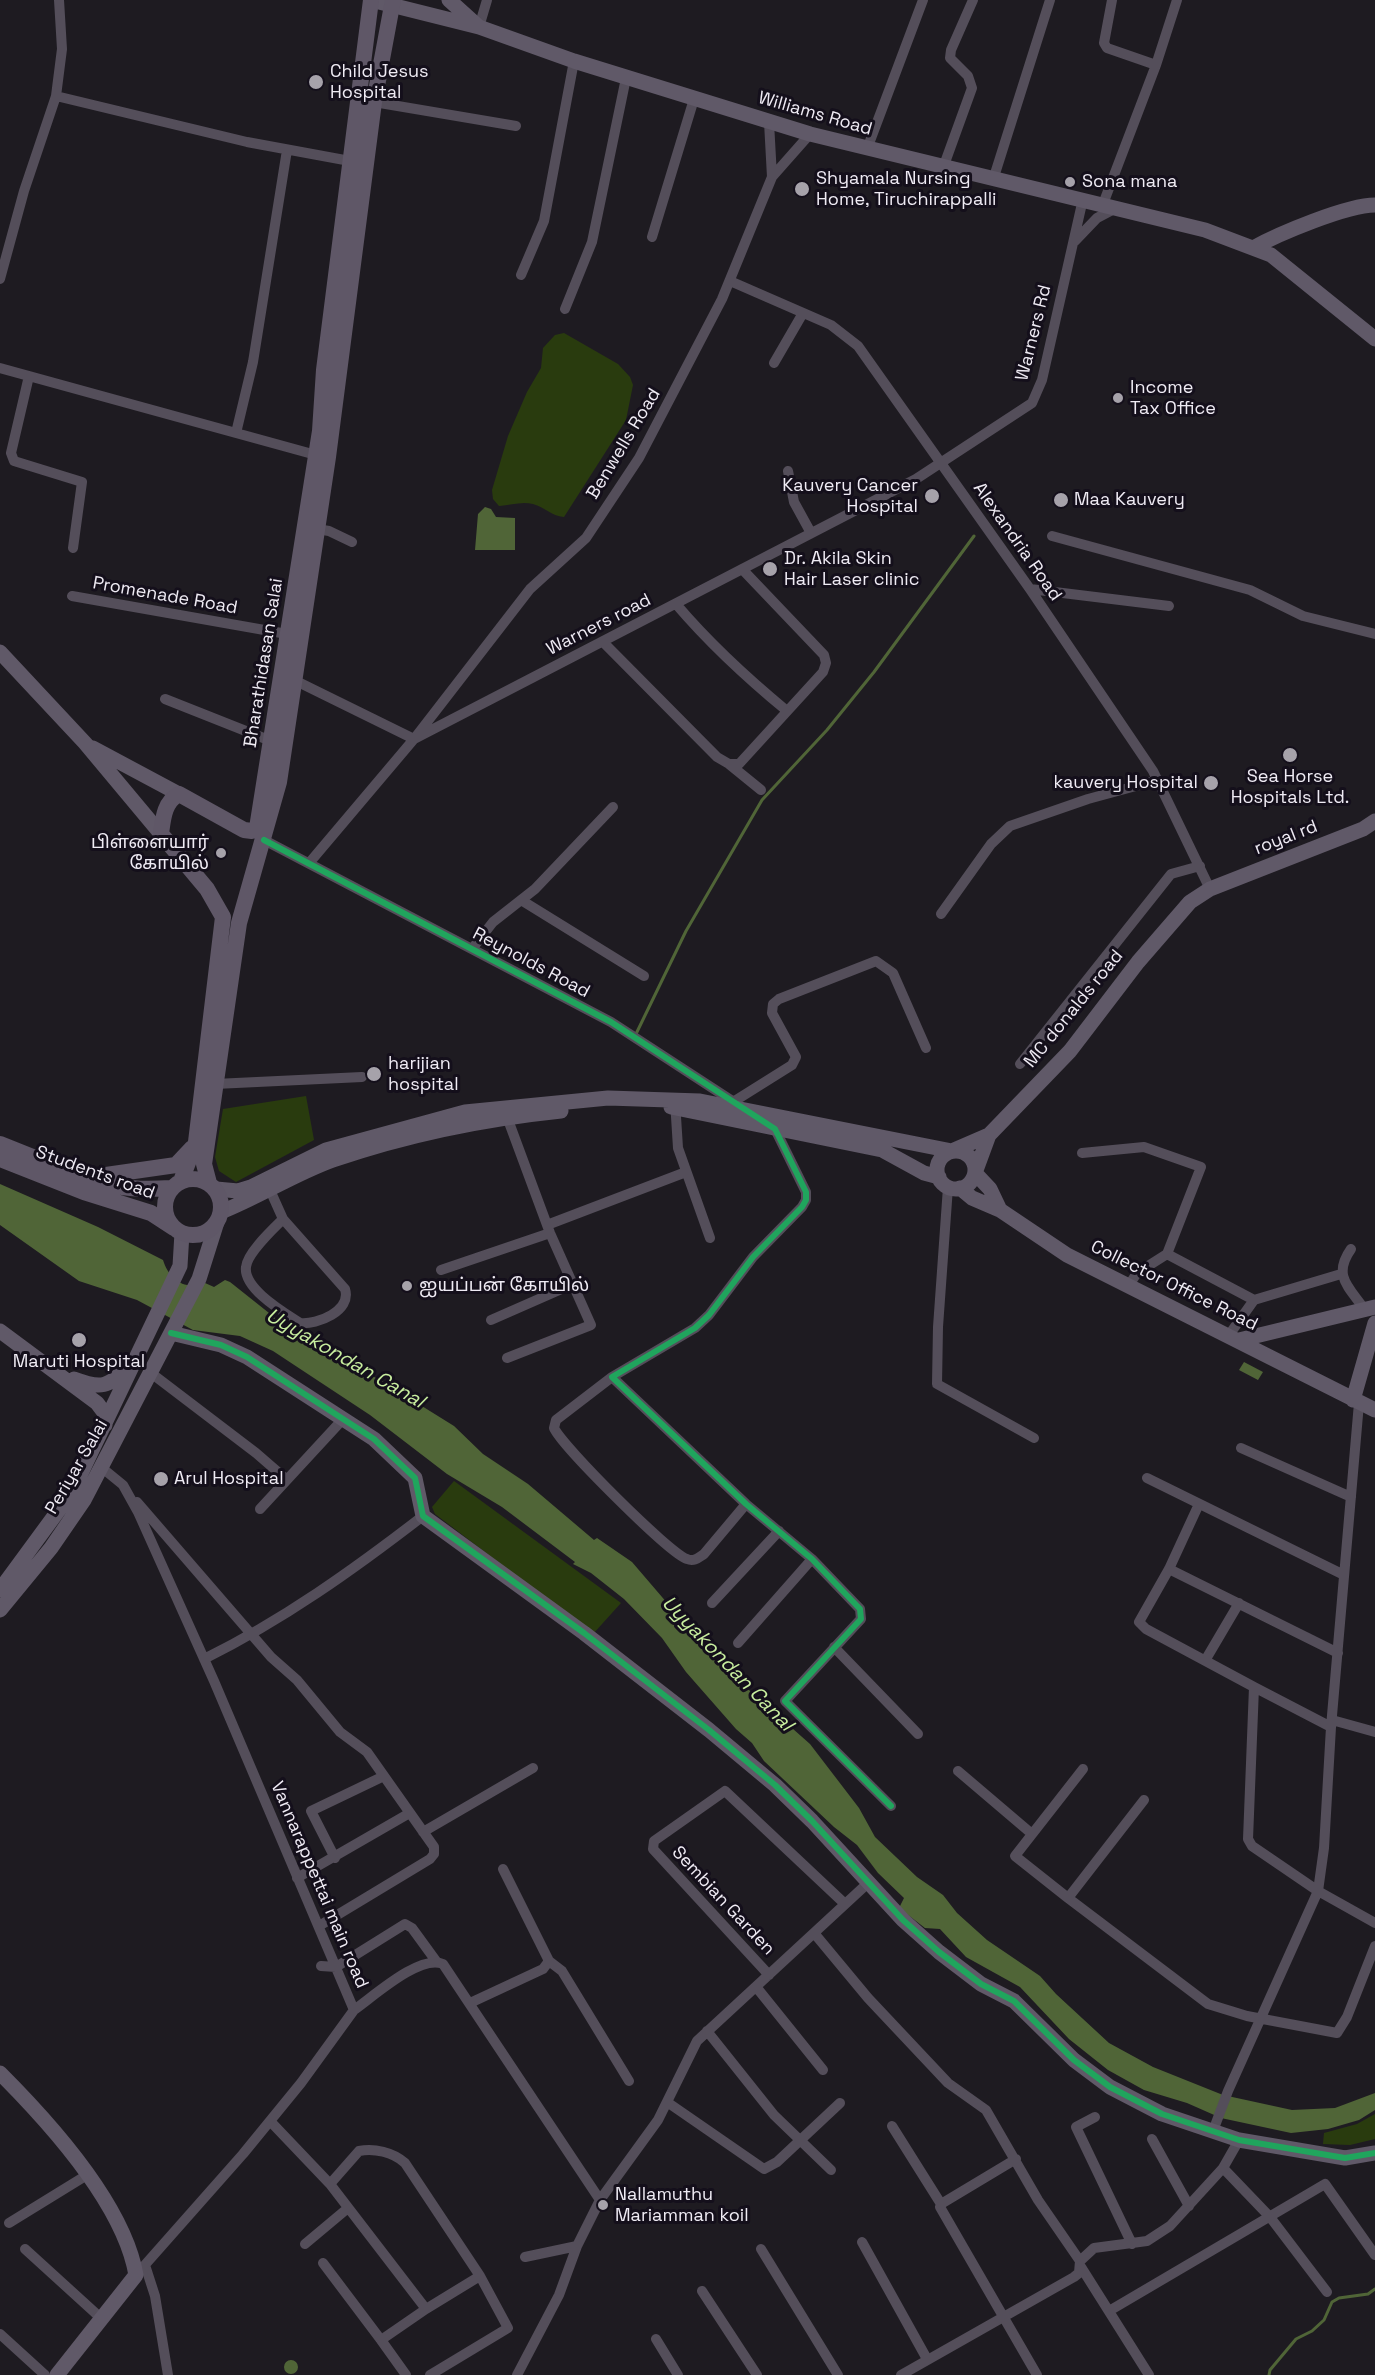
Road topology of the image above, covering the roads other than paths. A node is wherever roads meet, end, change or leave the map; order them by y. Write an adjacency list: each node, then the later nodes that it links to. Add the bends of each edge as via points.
1 (58, 0): 15 (street, via 62,50)
2 (371, 0): 10 (main road, Williams Road); 23 (main road, Bharathidasan Salai)
3 (449, 0): 11 (main road)
4 (487, 0): 11 (street)
5 (923, 0): 21 (street)
6 (973, 0): 24 (street, via 951,50 951,58 968,76 972,88)
7 (1050, 0): 26 (street)
8 (1112, 0): 13 (street, via 1104,43 1107,48)
9 (1177, 0): 13 (street)
10 (392, 4): 11 (main road, Williams Road); 17 (main road, Bharathidasan Salai)
11 (479, 27): 12 (main road, Williams Road)
12 (574, 62): 14 (main road, Williams Road); 33 (street, via 544,221)
13 (1156, 64): 29 (street)
14 (626, 78): 16 (main road, Williams Road); 37 (street, via 592,242)
15 (56, 96): 22 (street); 34 (street)
16 (694, 99): 18 (main road, Williams Road); 30 (street)
17 (374, 102): 19 (street); 36 (main road, Bharathidasan Salai)
18 (770, 122): 20 (main road, Williams Road); 25 (street)
19 (516, 126)
20 (810, 134): 21 (main road, Williams Road); 25 (street, Benwells Road)
21 (867, 149): 24 (main road, Williams Road)
22 (286, 150): 23 (street); 43 (street, via 253,362)
23 (350, 161): 36 (main road, Bharathidasan Salai)
24 (943, 168): 26 (main road, Williams Road)
25 (772, 177): 35 (street, Benwells Road)
26 (993, 180): 27 (main road, Williams Road)
27 (1083, 199): 29 (main road, Williams Road); 31 (street, Warners Rd)
28 (1375, 205): 32 (main road, via 1332,216)
29 (1110, 206): 31 (street); 32 (main road, Williams Road, via 1205,230)
30 (652, 237)
31 (1073, 244): 45 (street, Warners Rd, via 1042,380 1032,403)
32 (1254, 248): 39 (main road, Williams Road, via 1271,255)
33 (521, 275)
34 (0, 279)
35 (730, 280): 38 (street, Alexandria Road); 64 (street, Benwells Road, via 639,458 585,538 530,589)
36 (339, 302): 44 (main road, Bharathidasan Salai); 47 (main road, Bharathidasan Salai)
37 (565, 309)
38 (803, 313): 40 (street); 45 (street, Alexandria Road, via 831,325 858,346)
39 (1375, 339)
40 (774, 363)
41 (0, 368): 42 (street)
42 (29, 376): 43 (street); 51 (street, via 11,453 14,461 82,482)
43 (236, 433): 44 (street)
44 (316, 455): 57 (main road, Bharathidasan Salai)
45 (940, 461): 48 (street, Warners road, via 916,478); 53 (street, Alexandria Road)
46 (788, 471): 48 (street, via 794,502)
47 (317, 529): 50 (street); 61 (main road, Bharathidasan Salai)
48 (810, 533): 52 (street, Warners road)
49 (1052, 536): 58 (street, via 1250,590 1303,616)
50 (352, 542)
51 (73, 548)
52 (742, 569): 55 (street, Warners road); 63 (street, via 824,655 823,672)
53 (1030, 589): 56 (street); 68 (street, Alexandria Road)
54 (72, 596): 57 (street, Promenade Road)
55 (676, 604): 59 (street, Warners road); 63 (street, via 704,637)
56 (1170, 606)
57 (287, 634): 61 (main road, Bharathidasan Salai)
58 (1375, 634)
59 (603, 642): 64 (street, Warners road); 67 (street, via 717,758)
60 (0, 652): 66 (main road)
61 (288, 677): 64 (street); 65 (main road, Bharathidasan Salai); 74 (main road, Bharathidasan Salai, via 279,782)
62 (165, 699): 65 (street)
63 (787, 711): 67 (street, via 739,764)
64 (414, 739): 75 (street, Warners road)
65 (271, 741): 70 (main road, Bharathidasan Salai, via 257,828 252,831)
66 (85, 743): 70 (main road); 73 (main road)
67 (729, 764): 69 (street)
68 (1158, 780): 76 (street, Alexandria Road); 79 (street, via 1010,826 991,844)
69 (761, 790)
70 (179, 794): 73 (main road, via 171,798)
71 (613, 807): 78 (street)
72 (1375, 821): 77 (main road, royal rd, via 1363,830)
73 (161, 834): 80 (main road)
74 (264, 840): 75 (street, Reynolds Road); 80 (main road, Bharathidasan Salai)
75 (310, 862): 81 (street, Reynolds Road)
76 (1200, 866): 77 (street, Alexandria Road); 84 (street, via 1171,874)
77 (1210, 889): 92 (main road, MC donalds road, via 1190,903 1138,962 1070,1051)
78 (521, 900): 81 (street, via 494,922); 82 (street)
79 (941, 914)
80 (231, 920): 86 (main road, Bharathidasan Salai); 93 (main road, Bharathidasan Salai)
81 (472, 949): 88 (street, Reynolds Road, via 611,1022)
82 (645, 976)
83 (926, 1048): 88 (street, via 893,973 876,961 773,1004 772,1013 796,1057 792,1065)
84 (1020, 1064)
85 (362, 1077): 86 (street)
86 (215, 1084): 103 (main road, Bharathidasan Salai, via 204,1164)
87 (674, 1102): 89 (main road, via 700,1101); 90 (main road); 91 (main road); 98 (street, via 678,1148); 103 (main road, via 608,1098 465,1112 326,1150 251,1187)
88 (733, 1102): 89 (street, Reynolds Road)
89 (749, 1112): 91 (street, Reynolds Road); 95 (main road)
90 (507, 1117): 104 (main road, via 360,1152); 108 (street)
91 (775, 1129): 102 (main road, Collector Office Road, via 894,1154); 128 (street, via 806,1192 802,1207 753,1257 695,1328)
92 (989, 1135): 95 (main road, MC donalds road); 99 (main road)
93 (196, 1142): 100 (main road, via 176,1165); 101 (main road, Bharathidasan Salai)
94 (0, 1144): 100 (main road, Students road)
95 (952, 1151): 99 (main road, via 972,1159); 102 (main road, via 940,1160)
96 (1082, 1153): 112 (street, via 1144,1147 1201,1167)
97 (0, 1159): 109 (main road, Students road, via 151,1213)
98 (686, 1172): 108 (street); 110 (street)
99 (975, 1173): 102 (main road, via 972,1181); 105 (main road, via 990,1189)
100 (85, 1178): 101 (main road, Students road, via 147,1191)
101 (176, 1184): 103 (main road, via 190,1178); 109 (main road, via 165,1202 165,1212)
102 (949, 1184): 105 (main road, Collector Office Road); 133 (street, via 937,1384)
103 (217, 1188): 106 (main road)
104 (270, 1190): 106 (main road); 107 (street)
105 (1000, 1210): 116 (main road, Collector Office Road, via 1067,1255)
106 (219, 1217): 109 (main road, via 205,1233 189,1235); 122 (main road, via 199,1279)
107 (283, 1219): 107 (street, via 257,1248 246,1271 255,1289 273,1305 300,1323 317,1321 344,1304 345,1289)
108 (548, 1229): 113 (street); 115 (street)
109 (178, 1230): 124 (main road, Periyar Salai, via 180,1266)
110 (710, 1238)
111 (1351, 1249): 114 (street, via 1341,1264)
112 (1167, 1254): 116 (street, via 1137,1274); 117 (street)
113 (441, 1270)
114 (1341, 1274): 117 (street); 118 (street)
115 (573, 1284): 119 (street); 125 (street, via 591,1324)
116 (1129, 1285): 123 (main road, Collector Office Road)
117 (1254, 1300): 123 (street)
118 (1370, 1309): 123 (main road)
119 (491, 1320)
120 (1375, 1323): 129 (main road)
121 (0, 1331): 127 (main road)
122 (171, 1334): 126 (main road, Periyar Salai); 131 (main road, via 221,1345 247,1357)
123 (1234, 1337): 129 (main road, Collector Office Road)
124 (139, 1353): 127 (main road, via 115,1381 105,1385 93,1386); 132 (main road, Periyar Salai)
125 (507, 1358)
126 (151, 1373): 135 (main road, Periyar Salai); 137 (street)
127 (62, 1375): 132 (main road, via 102,1408)
128 (612, 1377): 140 (street); 140 (street, via 556,1420 554,1428 591,1472 654,1533 686,1559 695,1560)
129 (1356, 1401): 130 (main road, Collector Office Road); 139 (street)
130 (1375, 1410)
131 (344, 1418): 137 (street); 143 (main road, via 411,1473 418,1483)
132 (105, 1425): 148 (main road, Periyar Salai, via 72,1492)
133 (1034, 1438)
134 (1241, 1448): 139 (street)
135 (100, 1467): 138 (street, Vannarappettai main road); 151 (main road, Periyar Salai, via 67,1526)
136 (1147, 1478): 141 (street)
137 (286, 1479): 142 (street)
138 (123, 1485): 152 (street); 156 (street, Vannarappettai main road)
139 (1351, 1497): 147 (street)
140 (746, 1504): 144 (street)
141 (1199, 1504): 146 (street); 147 (street)
142 (260, 1509)
143 (423, 1516): 152 (street, via 338,1580); 174 (main road, via 709,1730 782,1792)
144 (778, 1531): 145 (street); 149 (street)
145 (812, 1559): 153 (street); 154 (street, via 862,1614)
146 (1169, 1569): 150 (street); 157 (street, via 1139,1622)
147 (1344, 1575): 155 (street)
148 (1, 1588)
149 (712, 1603)
150 (1239, 1603): 155 (street); 157 (street)
151 (0, 1610)
152 (253, 1635): 156 (street); 165 (street, via 340,1732 367,1752)
153 (738, 1643)
154 (834, 1647): 161 (street); 167 (street, via 785,1701)
155 (1338, 1653): 159 (street)
156 (204, 1659): 173 (street, Vannarappettai main road)
157 (1206, 1659): 158 (street)
158 (1254, 1687): 159 (street); 175 (street, via 1248,1839 1252,1846)
159 (1332, 1724): 160 (street); 175 (street)
160 (1375, 1732)
161 (918, 1734)
162 (533, 1768): 169 (street)
163 (1083, 1769): 170 (street)
164 (958, 1771): 170 (street)
165 (384, 1776): 168 (street); 171 (street, via 310,1811)
166 (1144, 1800): 176 (street)
167 (891, 1806)
168 (408, 1814): 169 (street); 171 (street)
169 (423, 1832): 179 (street, via 434,1847 430,1859)
170 (1032, 1834): 176 (street, via 1015,1856)
171 (335, 1858): 173 (street)
172 (503, 1869): 183 (street)
173 (297, 1878): 179 (street, Vannarappettai main road)
174 (868, 1883): 177 (street); 199 (main road, via 939,1952 981,1984 1014,2001 1074,2060 1110,2087 1162,2114)
175 (1318, 1891): 178 (street); 190 (street)
176 (1068, 1898): 190 (street, via 1208,2004)
177 (845, 1904): 180 (street); 186 (street, Sembian Garden, via 725,1791 654,1841 653,1849)
178 (1375, 1923)
179 (319, 1926): 185 (street, Vannarappettai main road)
180 (814, 1933): 186 (street); 205 (street, via 868,1998 948,2083 986,2110)
181 (1375, 1946): 190 (street, via 1337,2033)
182 (436, 1960): 185 (street, via 405,1924); 188 (street, via 443,1964); 189 (street, via 398,1978)
183 (549, 1961): 188 (street, via 543,1970); 194 (street, via 562,1971)
184 (321, 1966): 185 (street)
185 (336, 1967): 189 (street, Vannarappettai main road)
186 (769, 1975): 187 (street)
187 (757, 1988): 191 (street); 192 (street)
188 (470, 2003): 210 (street)
189 (354, 2010): 198 (street, Vannarappettai main road)
190 (1263, 2018): 199 (street)
191 (707, 2031): 195 (street, via 697,2041); 203 (street)
192 (823, 2070)
193 (0, 2073): 208 (main road, via 43,2118)
194 (629, 2081)
195 (667, 2102): 203 (street, via 764,2169); 210 (street)
196 (840, 2103): 203 (street)
197 (1095, 2117): 218 (street, via 1076,2127)
198 (270, 2121): 209 (street); 226 (street, Vannarappettai main road)
199 (1215, 2125): 202 (main road)
200 (892, 2126): 211 (street)
201 (1152, 2139): 212 (street)
202 (1239, 2140): 204 (main road, via 1345,2158); 206 (street)
203 (800, 2142): 207 (street)
204 (1375, 2153)
205 (1016, 2159): 211 (street); 225 (street)
206 (1223, 2168): 212 (street); 214 (street)
207 (831, 2170)
208 (87, 2175): 215 (street); 226 (main road)
209 (330, 2184): 213 (street); 227 (street, via 359,2151 375,2150 399,2158)
210 (600, 2200): 219 (street)
211 (941, 2204): 232 (street)
212 (1189, 2206): 218 (street, via 1170,2226 1147,2241)
213 (348, 2208): 217 (street); 230 (street)
214 (1270, 2217): 222 (street, via 1325,2184); 229 (street); 231 (street)
215 (9, 2223)
216 (862, 2242): 237 (street)
217 (305, 2244)
218 (1132, 2244): 225 (street, via 1094,2248)
219 (577, 2246): 223 (street); 238 (street, via 560,2295)
220 (25, 2249): 233 (street)
221 (761, 2249): 246 (street)
222 (1375, 2255)
223 (525, 2257)
224 (323, 2263): 236 (street)
225 (1081, 2264): 231 (street); 232 (street, via 1074,2277)
226 (141, 2270): 233 (main road); 241 (street, via 155,2296)
227 (480, 2276): 230 (street); 243 (street, via 508,2328)
228 (702, 2291): 245 (street)
229 (1328, 2292)
230 (426, 2309): 236 (street)
231 (1109, 2311): 249 (street)
232 (1003, 2317): 237 (street); 248 (street)
233 (103, 2320): 240 (main road)
234 (0, 2334): 239 (street)
235 (656, 2339): 244 (street)
236 (381, 2340): 242 (street)
237 (927, 2359): 247 (street)
238 (523, 2372)
239 (45, 2375)
240 (57, 2375)
241 (168, 2375)
242 (406, 2375)
243 (430, 2375)
244 (678, 2375)
245 (757, 2375)
246 (838, 2375)
247 (900, 2375)
248 (1037, 2375)
249 (1149, 2375)

